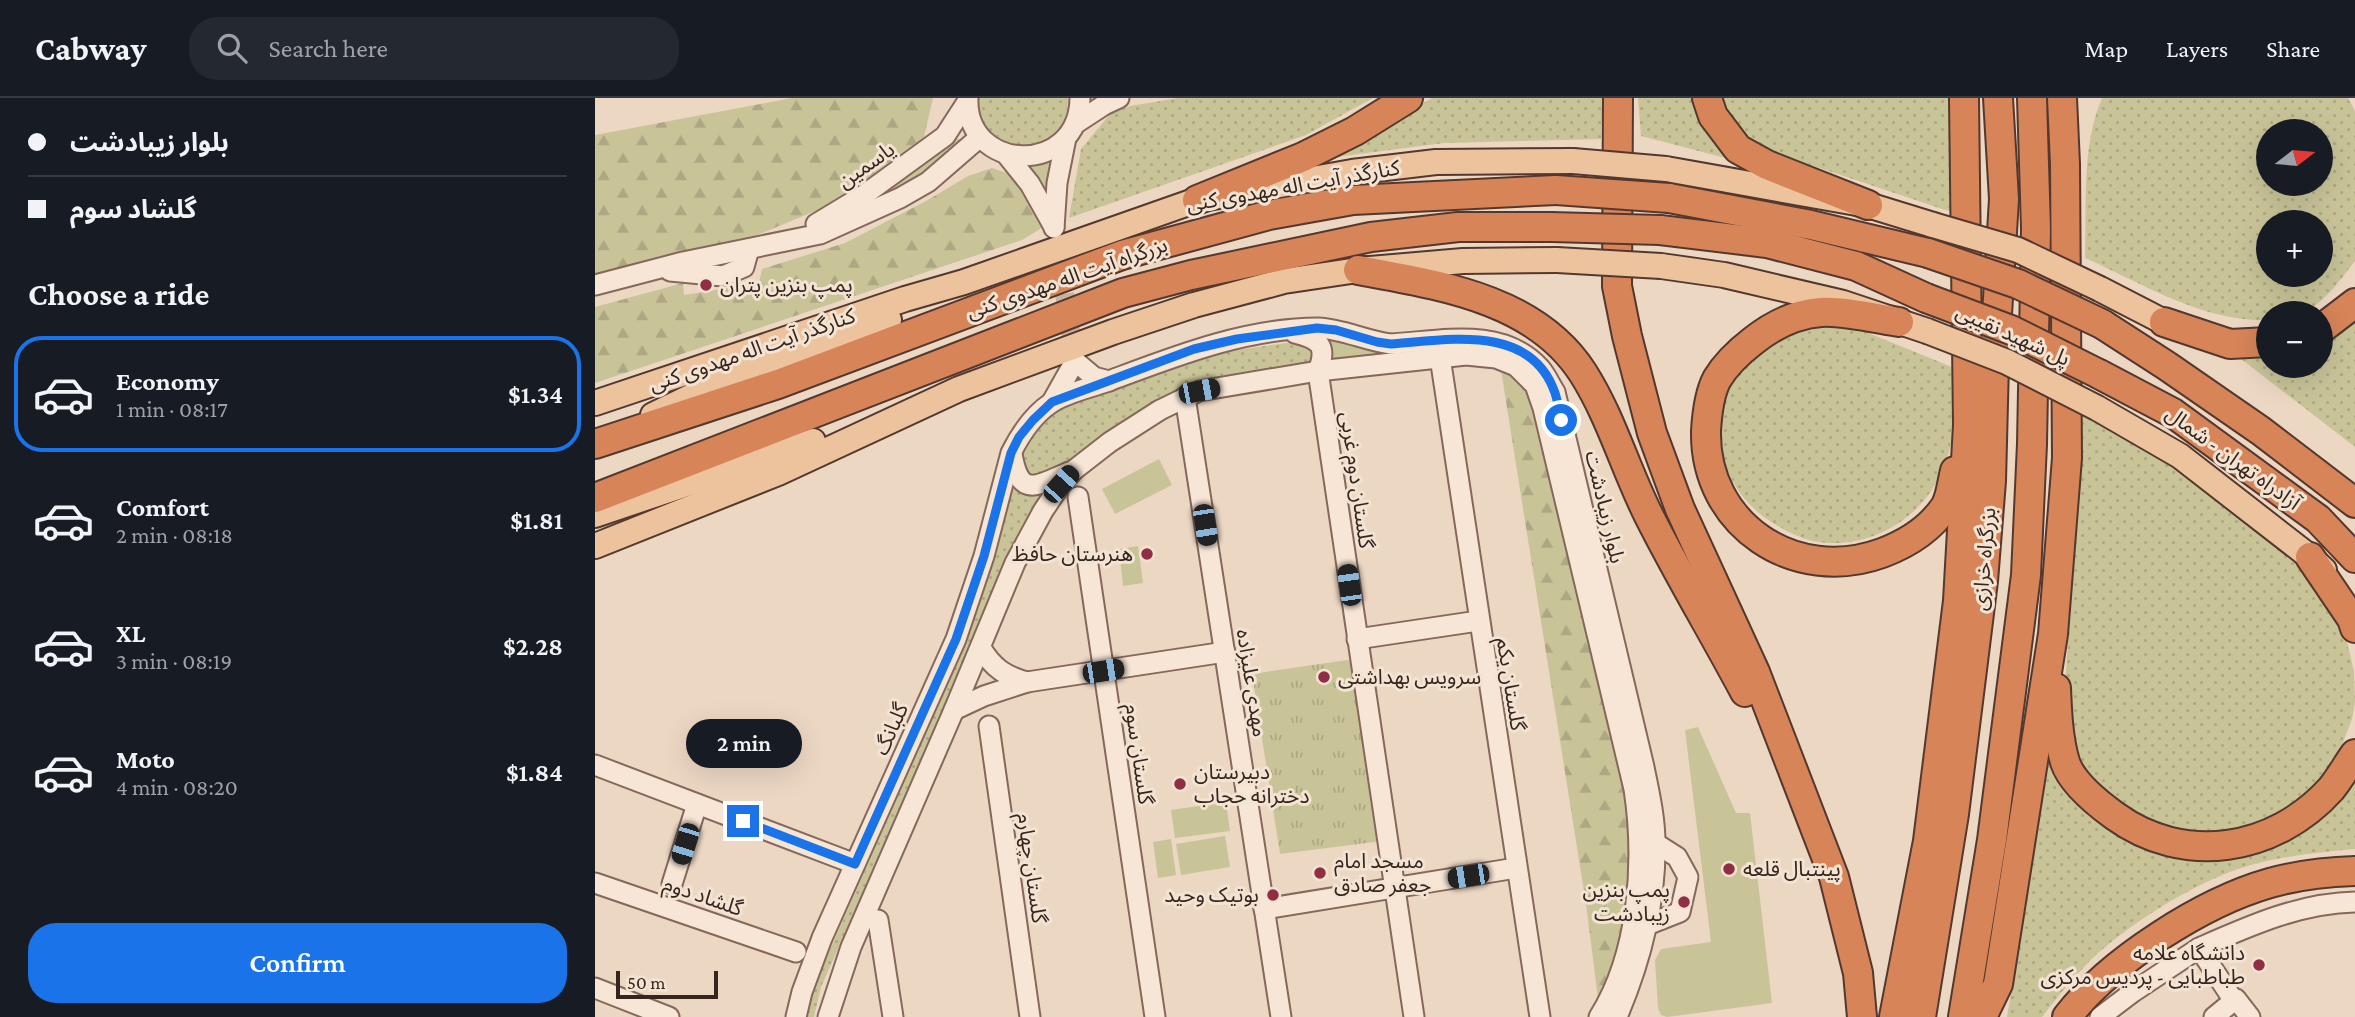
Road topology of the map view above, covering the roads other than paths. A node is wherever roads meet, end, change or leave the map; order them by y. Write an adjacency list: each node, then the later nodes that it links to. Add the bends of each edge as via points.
1 (1080, 98): 12 (street)
2 (1119, 98): 12 (street, via 1104,104)
3 (1408, 98): 16 (highway, via 1303,157)
4 (1618, 98): 63 (highway, via 1617,286 1652,433)
5 (1707, 98): 17 (highway, via 1713,116 1738,149)
6 (1964, 98): 38 (highway)
7 (1998, 98): 92 (highway, بزرگراه خرازی, via 2004,199 1984,569 1954,814)
8 (2032, 98): 93 (highway, بزرگراه خرازی, via 2036,229 2026,575 1992,840)
9 (2062, 98): 15 (highway)
10 (2079, 98): 15 (highway)
11 (967, 100): 13 (street, via 969,116); 18 (street, یاسمین, via 945,136 831,217)
12 (1071, 131): 14 (street, via 1053,149 1038,155); 14 (street, via 1057,183 1054,228 1030,184)
13 (980, 136): 14 (street); 18 (street, یاسمین, via 928,182 900,198 820,234)
14 (1006, 154)
15 (2066, 164): 52 (highway, via 2067,458)
16 (1197, 200): 17 (main road, کنارگذر آیت اله مهدوی کنی, bridge, via 1436,162 1573,160 1666,169); 20 (main road, کنارگذر آیت اله مهدوی کنی)
17 (1868, 205): 26 (main road, کنارگذر آیت اله مهدوی کنی, bridge, via 2018,250)
18 (774, 244): 21 (street, یاسمین)
19 (1358, 270): 25 (main road, پل شهید نقیبی, bridge, via 1463,261 1661,266 1724,275 1843,303); 34 (main road, via 1284,281 1194,305); 63 (highway, via 1446,286 1490,301 1554,339 1570,356 1584,373 1612,430 1647,513)
20 (964, 282): 37 (main road, کنارگذر آیت اله مهدوی کنی); 39 (main road, via 922,307 690,397)
21 (595, 285)
22 (1926, 298): 32 (highway, پل شهید نقیبی, bridge, via 2011,330); 42 (highway, بزرگراه آیت اله مهدوی کنی, bridge, via 1856,266 1767,243 1660,230 1458,227 1371,237 1123,293)
23 (2355, 303): 24 (highway)
24 (2333, 320)
25 (1899, 322): 38 (highway, via 1822,312 1798,316 1758,337 1728,365 1716,380 1706,445 1711,472 1732,513 1765,543 1822,562 1855,562 1898,547 1924,531 1946,505); 47 (main road, پل شهید نقیبی, bridge, via 2007,362 2097,408 2179,456)
26 (2164, 322): 29 (highway, via 2230,344)
27 (2102, 324): 39 (highway, بزرگراه آیت اله مهدوی کنی, bridge, via 2018,284 1928,253 1669,198 1556,190 1353,200 1256,218 1122,254 778,384); 44 (highway, آزادراه تهران - شمال, via 2261,431)
28 (1285, 331): 31 (street, گلستان دوم غربی, via 1318,342 1323,358); 33 (street, بلوار زیبادشت, via 1194,349); 64 (street, بلوار زیبادشت, via 1336,330 1391,344 1495,341 1526,355 1542,370 1555,392 1644,767)
29 (2256, 343)
30 (1440, 357): 31 (street, بلوار زیبادشت); 50 (street, گلستان یکم); 88 (street, بلوار زیبادشت, via 1496,358 1516,366 1535,385 1543,408 1639,825 1639,881 1627,948)
31 (1318, 370): 35 (street, بلوار زیبادشت); 53 (street, گلستان دوم غربی)
32 (2099, 374): 48 (highway, آزادراه تهران - شمال, via 2173,413 2318,519)
33 (1109, 381): 36 (street, بلوار زیبادشت); 36 (street, via 1094,377 1075,361)
34 (959, 389): 45 (main road); 46 (main road, via 778,473)
35 (1185, 397): 41 (street, بلوار زیبادشت, via 1110,442); 55 (street, مهدی علیزاده)
36 (1052, 402): 40 (street, بلوار زیبادشت, via 1019,437)
37 (595, 403)
38 (1968, 425): 91 (highway, via 1958,601 1928,841)
39 (595, 443)
40 (1011, 453): 41 (street, via 1016,475 1029,485); 65 (street, گلبانگ, via 956,639)
41 (1074, 470): 54 (street, via 1043,511 1015,563)
42 (595, 498)
43 (1078, 498): 56 (street, گلستان سوم)
44 (2355, 503)
45 (595, 514)
46 (595, 546)
47 (2311, 557): 49 (main road, پل شهید نقیبی); 51 (highway)
48 (2355, 558)
49 (2355, 601)
50 (1478, 621): 53 (street); 66 (street, گلستان یکم)
51 (2355, 628)
52 (2053, 634): 60 (highway, via 2057,720 2066,764 2089,797 2150,836 2224,847 2264,835 2298,817 2331,789); 94 (highway, via 1998,984)
53 (1357, 639): 70 (street, گلستان دوم غربی)
54 (981, 648): 57 (street, via 992,665 1008,677); 58 (street)
55 (1224, 652): 56 (street); 72 (street, مهدی علیزاده)
56 (1103, 671): 57 (street); 84 (street, گلستان سوم)
57 (1027, 682): 58 (street)
58 (954, 710): 81 (street, via 851,947)
59 (989, 726): 83 (street, گلستان چهارم)
60 (2355, 754)
61 (595, 765): 62 (street)
62 (697, 804): 65 (street); 69 (street)
63 (1810, 813): 90 (highway, via 1834,877 1859,972)
64 (1655, 843): 74 (street, بلوار زیبادشت); 74 (street, via 1677,857 1688,877 1680,912)
65 (855, 864): 80 (street, گلبانگ, via 821,938)
66 (1516, 868): 70 (street); 87 (street, گلستان یکم)
67 (2355, 871): 95 (highway, via 2270,883 2220,903 2165,933 2114,969)
68 (595, 883): 76 (street, گلشاد دوم)
69 (672, 884)
70 (1395, 887): 72 (street); 86 (street, گلستان دوم غربی)
71 (2355, 902): 75 (street, via 2329,902 2258,922)
72 (1264, 909): 85 (street, مهدی علیزاده)
73 (878, 920): 82 (street)
74 (1647, 925): 89 (street, بلوار زیبادشت)
75 (2199, 948): 78 (street); 96 (street)
76 (796, 952)
77 (595, 988): 79 (street)
78 (2234, 1001): 97 (street); 98 (street)
79 (669, 1017)
80 (796, 1017)
81 (828, 1017)
82 (893, 1017)
83 (1030, 1017)
84 (1155, 1017)
85 (1281, 1017)
86 (1413, 1017)
87 (1540, 1017)
88 (1599, 1017)
89 (1617, 1017)
90 (1863, 1017)
91 (1894, 1017)
92 (1921, 1017)
93 (1963, 1017)
94 (1982, 1017)
95 (2067, 1017)
96 (2100, 1017)
97 (2214, 1017)
98 (2250, 1017)

